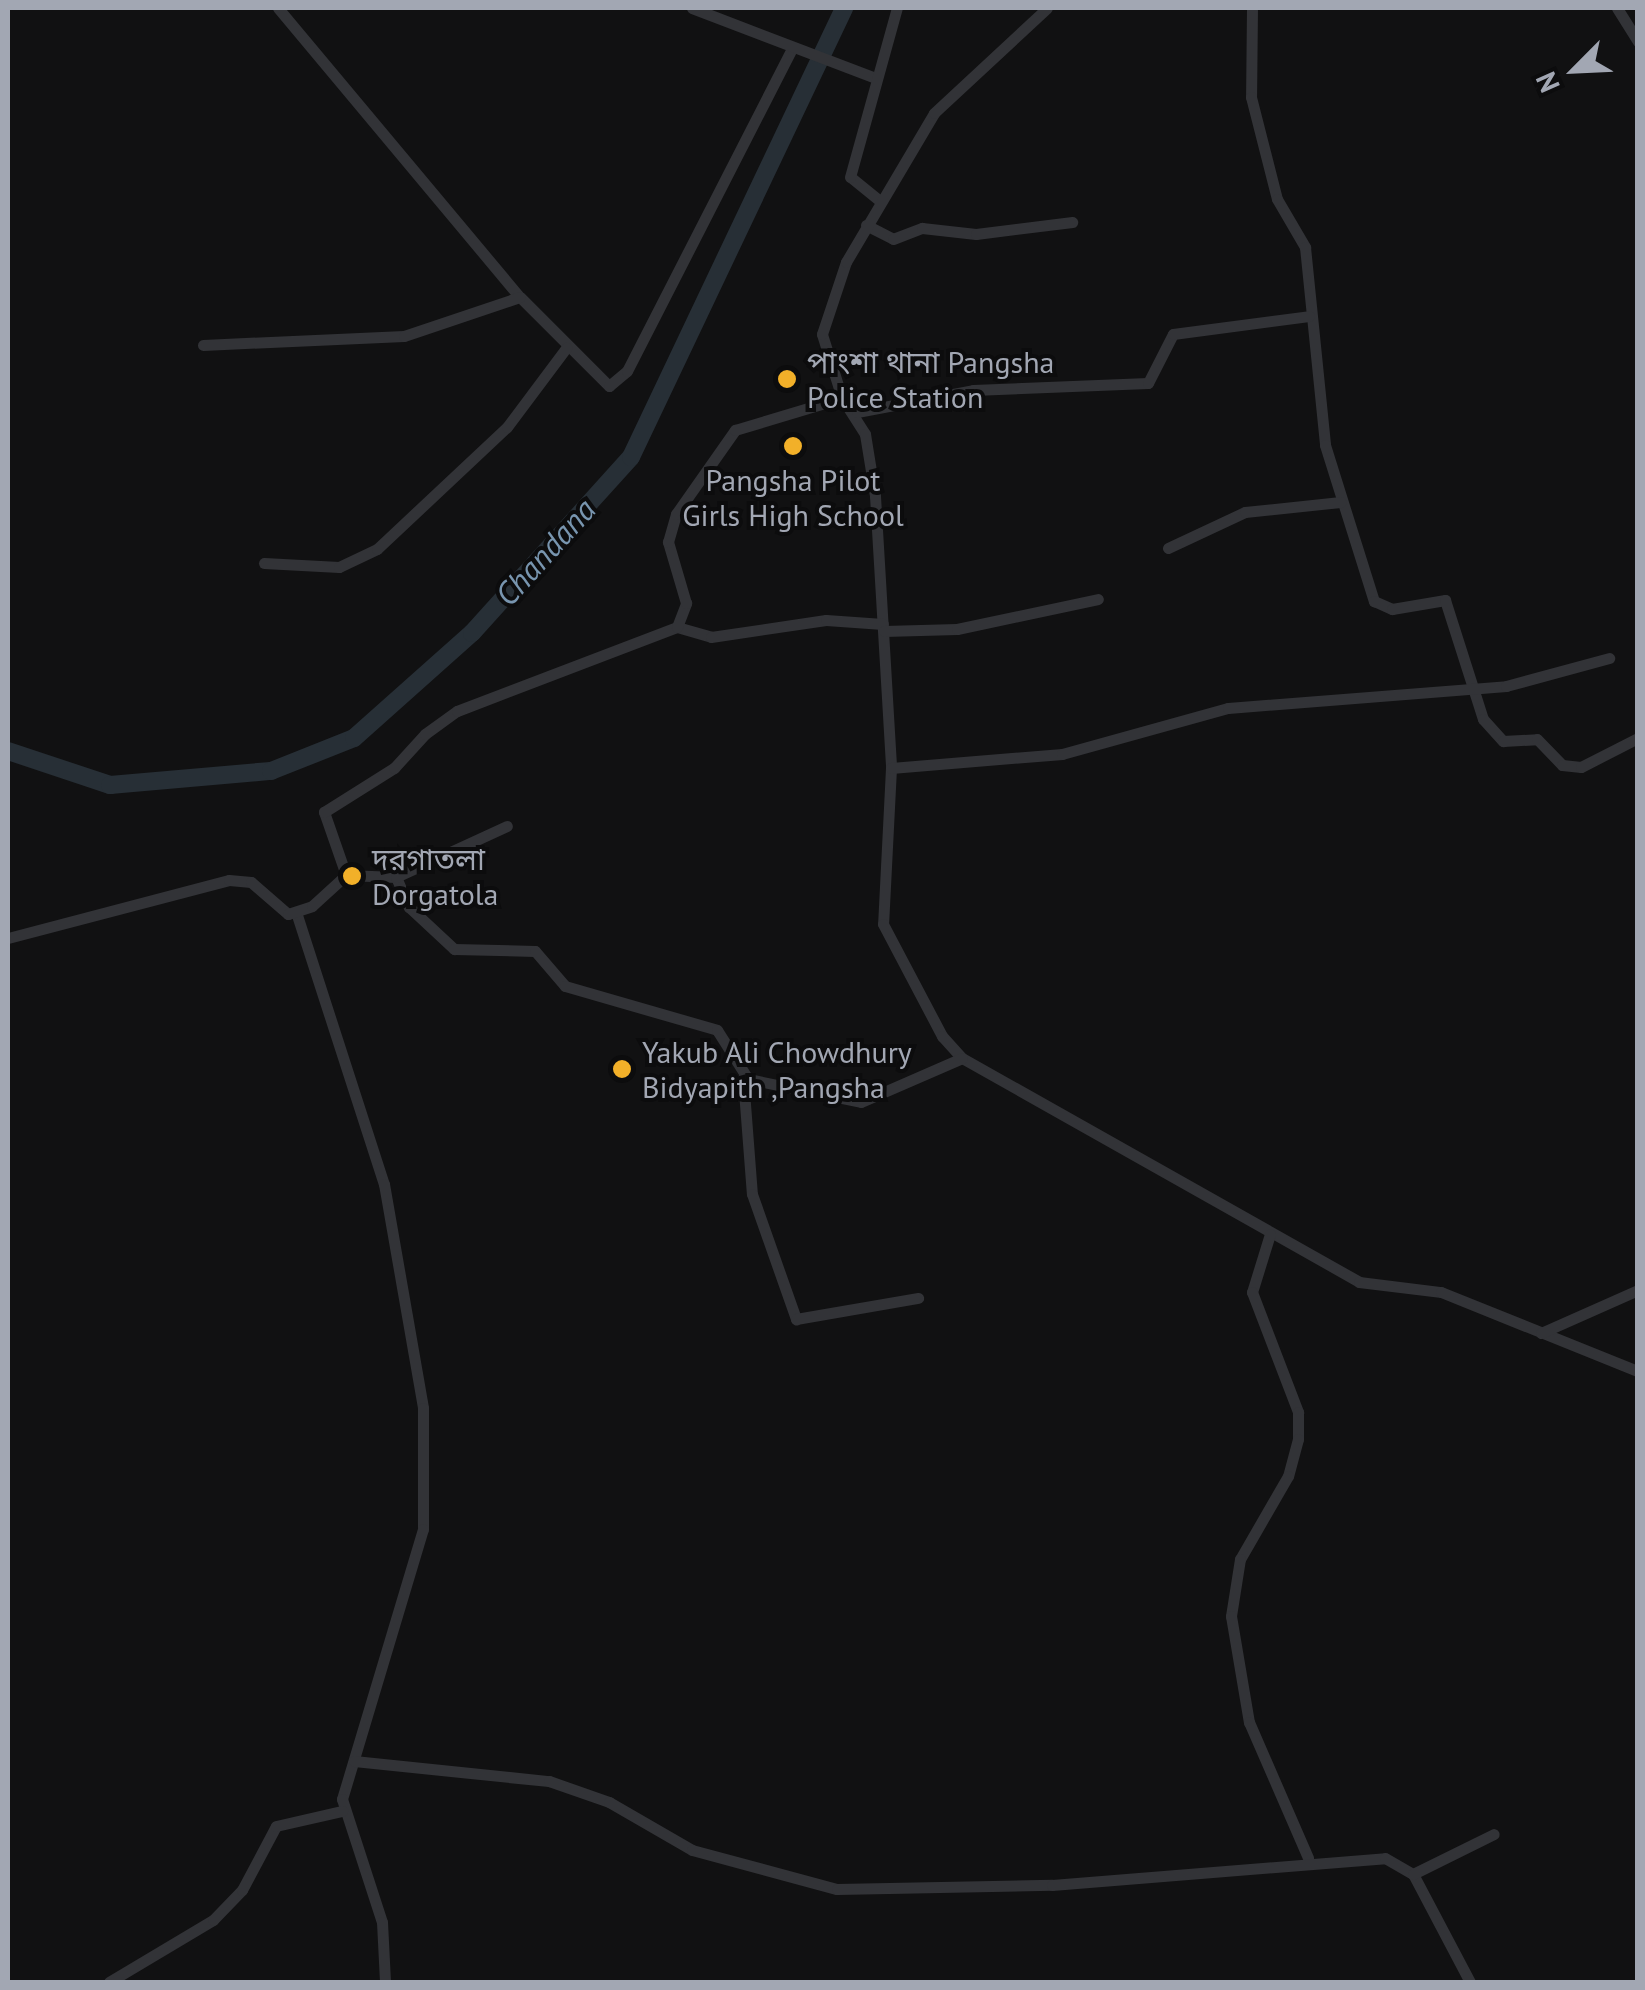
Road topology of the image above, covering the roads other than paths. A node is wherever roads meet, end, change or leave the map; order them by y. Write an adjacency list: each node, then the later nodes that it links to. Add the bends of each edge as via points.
1 (278, 8): 13 (street)
2 (692, 8): 8 (street)
3 (897, 8): 9 (street)
4 (1047, 8): 10 (street, via 960,80)
5 (1252, 8): 14 (street, via 1250,97 1277,198 1305,247)
6 (1617, 8): 7 (street)
7 (1638, 42)
8 (792, 48): 9 (street); 16 (street, via 627,371 600,383)
9 (874, 77): 10 (street, via 850,177)
10 (880, 201): 12 (street)
11 (1072, 222): 12 (street, via 991,234 922,228 893,239)
12 (866, 225): 17 (street, via 824,324)
13 (520, 296): 15 (street, via 404,336); 16 (street)
14 (1309, 316): 18 (street, via 1173,334 1148,383 973,390); 19 (street)
15 (204, 345)
16 (566, 348): 21 (street, via 507,427 377,549 339,567)
17 (842, 398): 18 (street); 23 (street, via 742,427 720,444 671,522 686,603)
18 (857, 412): 24 (street, via 870,450)
19 (1340, 502): 20 (street, via 1246,512); 26 (street, via 1374,600 1392,609 1445,600)
20 (1168, 548)
21 (264, 563)
22 (1098, 599): 24 (street, via 957,629)
23 (677, 628): 24 (street, via 711,637 809,621); 30 (street, via 498,694 425,734 374,784 324,812)
24 (884, 628): 28 (street)
25 (1609, 658): 26 (street)
26 (1471, 689): 27 (street, via 1494,736 1537,739 1562,765 1592,763); 28 (street, via 1228,708 1062,754)
27 (1638, 738)
28 (892, 768): 34 (street, via 883,924 904,976)
29 (507, 826): 31 (street)
30 (346, 875): 31 (street); 32 (street)
31 (396, 877): 35 (street, via 409,907 454,949 535,951 565,986 717,1030)
32 (296, 912): 33 (street, via 251,882 229,880); 41 (street, via 384,1184 410,1301 425,1447 423,1529 407,1607)
33 (8, 938)
34 (962, 1058): 35 (street, via 861,1102); 36 (street)
35 (742, 1078): 38 (street, via 752,1194 796,1319)
36 (1270, 1234): 39 (street, via 1358,1282 1441,1292); 44 (street, via 1252,1292 1298,1412 1298,1439 1240,1559 1231,1616 1255,1740)
37 (1638, 1290): 39 (street)
38 (918, 1298)
39 (1541, 1333): 40 (street)
40 (1638, 1371)
41 (354, 1762): 42 (street); 44 (street, via 549,1781 609,1802 692,1850 837,1888 1052,1885)
42 (342, 1811): 46 (street, via 276,1826 242,1890 213,1920); 47 (street, via 382,1922)
43 (1494, 1834): 45 (street)
44 (1308, 1858): 45 (street, via 1384,1858)
45 (1412, 1874): 48 (street)
46 (109, 1982)
47 (385, 1982)
48 (1470, 1982)

